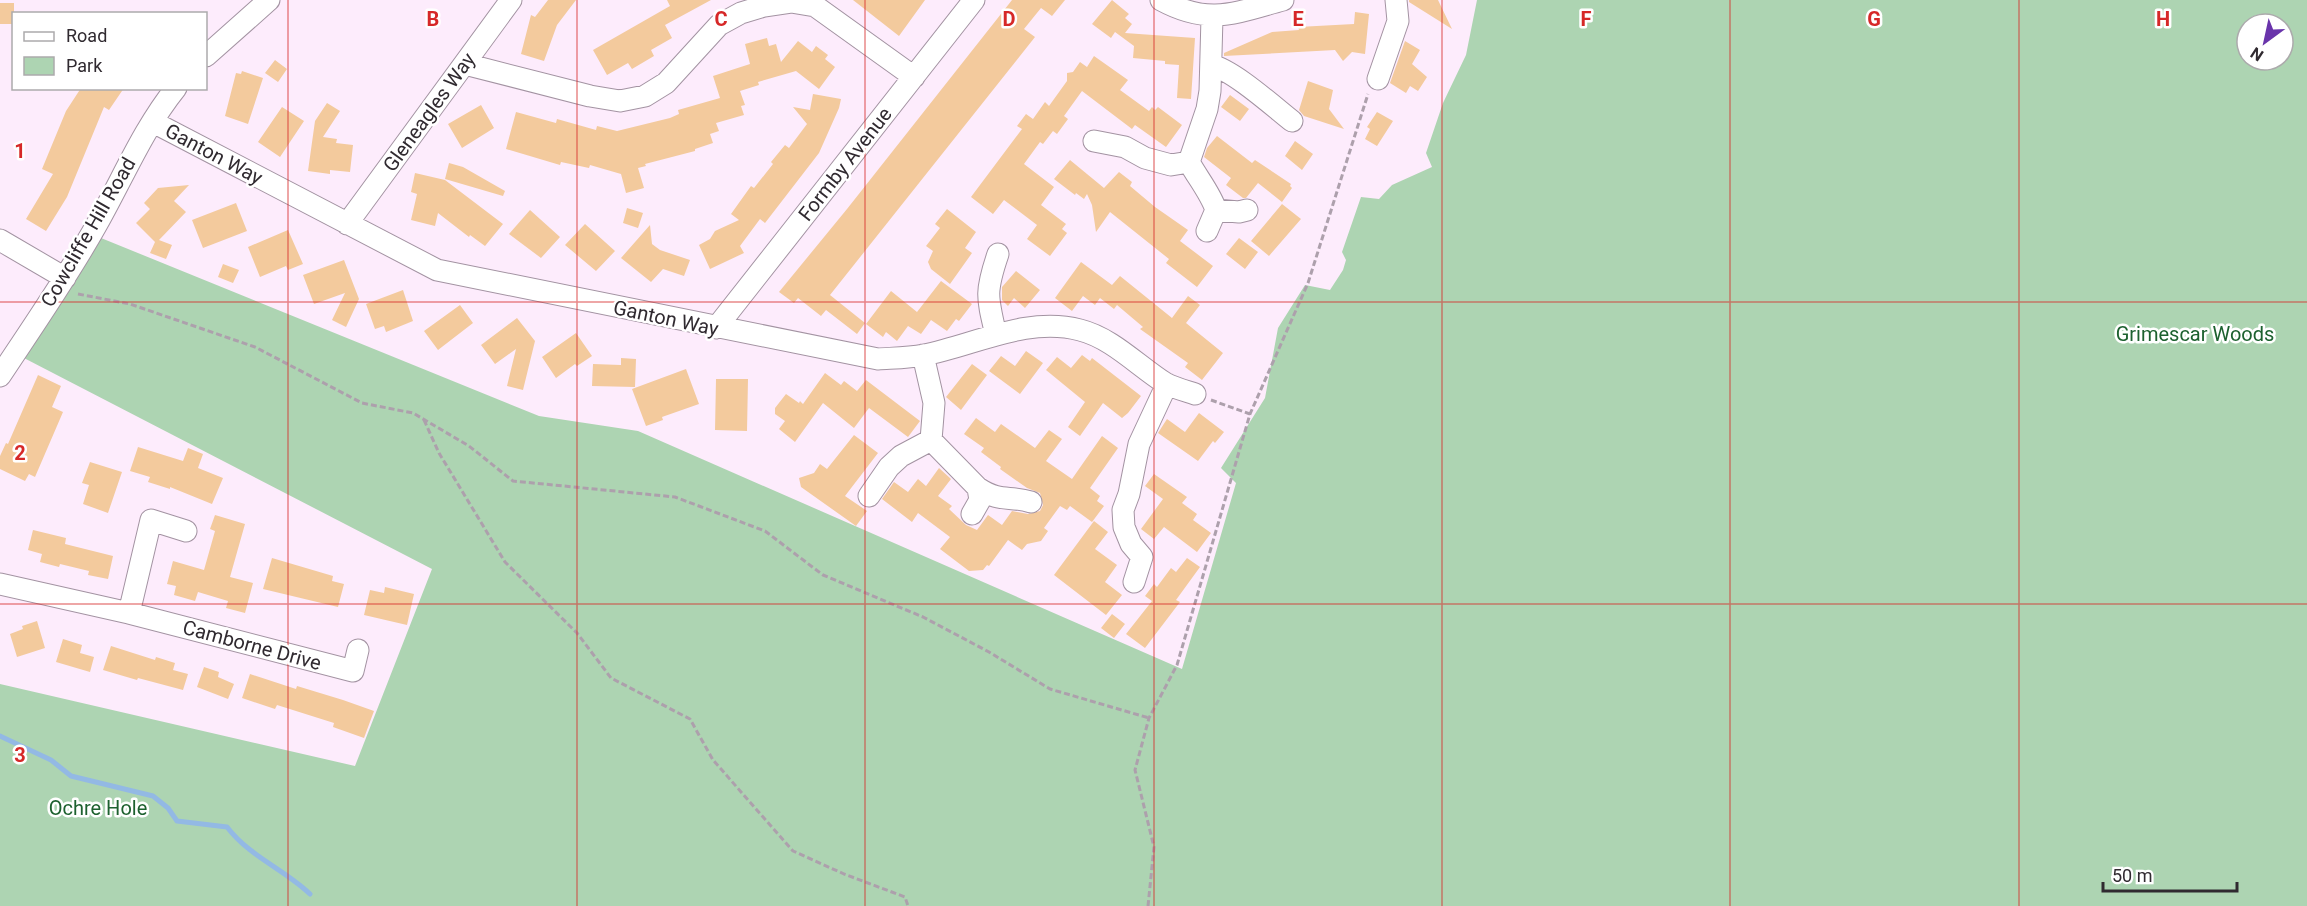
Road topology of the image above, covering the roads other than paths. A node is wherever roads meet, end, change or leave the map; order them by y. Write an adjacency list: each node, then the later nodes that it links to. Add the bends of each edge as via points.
1 (269, 0): 8 (street)
2 (511, 0): 9 (street, Gleneagles Way)
3 (974, 0): 11 (street, Formby Avenue)
4 (1161, 0): 7 (street, via 1185,11)
5 (1283, 0): 7 (street)
6 (1396, 0): 12 (street, via 1398,21)
7 (1212, 16): 10 (street)
8 (207, 55)
9 (465, 64): 11 (street, via 590,96 620,100 645,96 666,83 719,25 764,6 790,2 815,6); 20 (street, Gleneagles Way)
10 (1211, 65): 14 (street, via 1232,75); 17 (street, via 1207,110)
11 (914, 77): 25 (street, Formby Avenue)
12 (1378, 79)
13 (175, 90): 15 (street, Cowcliffe Hill Road)
14 (1292, 121)
15 (153, 122): 20 (street, Ganton Way); 24 (street, Cowcliffe Hill Road)
16 (1094, 141): 17 (street, via 1125,147 1171,165)
17 (1189, 162): 18 (street)
18 (1216, 210): 19 (street); 21 (street)
19 (1247, 210)
20 (347, 224): 25 (street, Ganton Way, via 436,270)
21 (1207, 231)
22 (0, 240): 24 (street)
23 (998, 254): 26 (street, via 988,284)
24 (69, 286): 28 (street, Cowcliffe Hill Road)
25 (716, 328): 27 (street, Ganton Way, via 878,359)
26 (996, 335): 27 (street, Ganton Way); 29 (street, Ganton Way, via 1046,326 1080,330 1098,336)
27 (923, 355): 31 (street, via 934,403)
28 (0, 376)
29 (1167, 384): 30 (street, Ganton Way); 37 (street, via 1139,444 1123,510 1131,544 1150,556)
30 (1195, 394)
31 (931, 440): 32 (street); 33 (street, via 901,456)
32 (978, 488): 34 (street, via 992,497); 35 (street, via 980,500)
33 (868, 496)
34 (1031, 502)
35 (972, 514)
36 (186, 531): 39 (street, via 144,518)
37 (1134, 582)
38 (0, 584): 39 (street, Camborne Drive)
39 (129, 613): 40 (street, Camborne Drive, via 353,672)
40 (358, 650)

